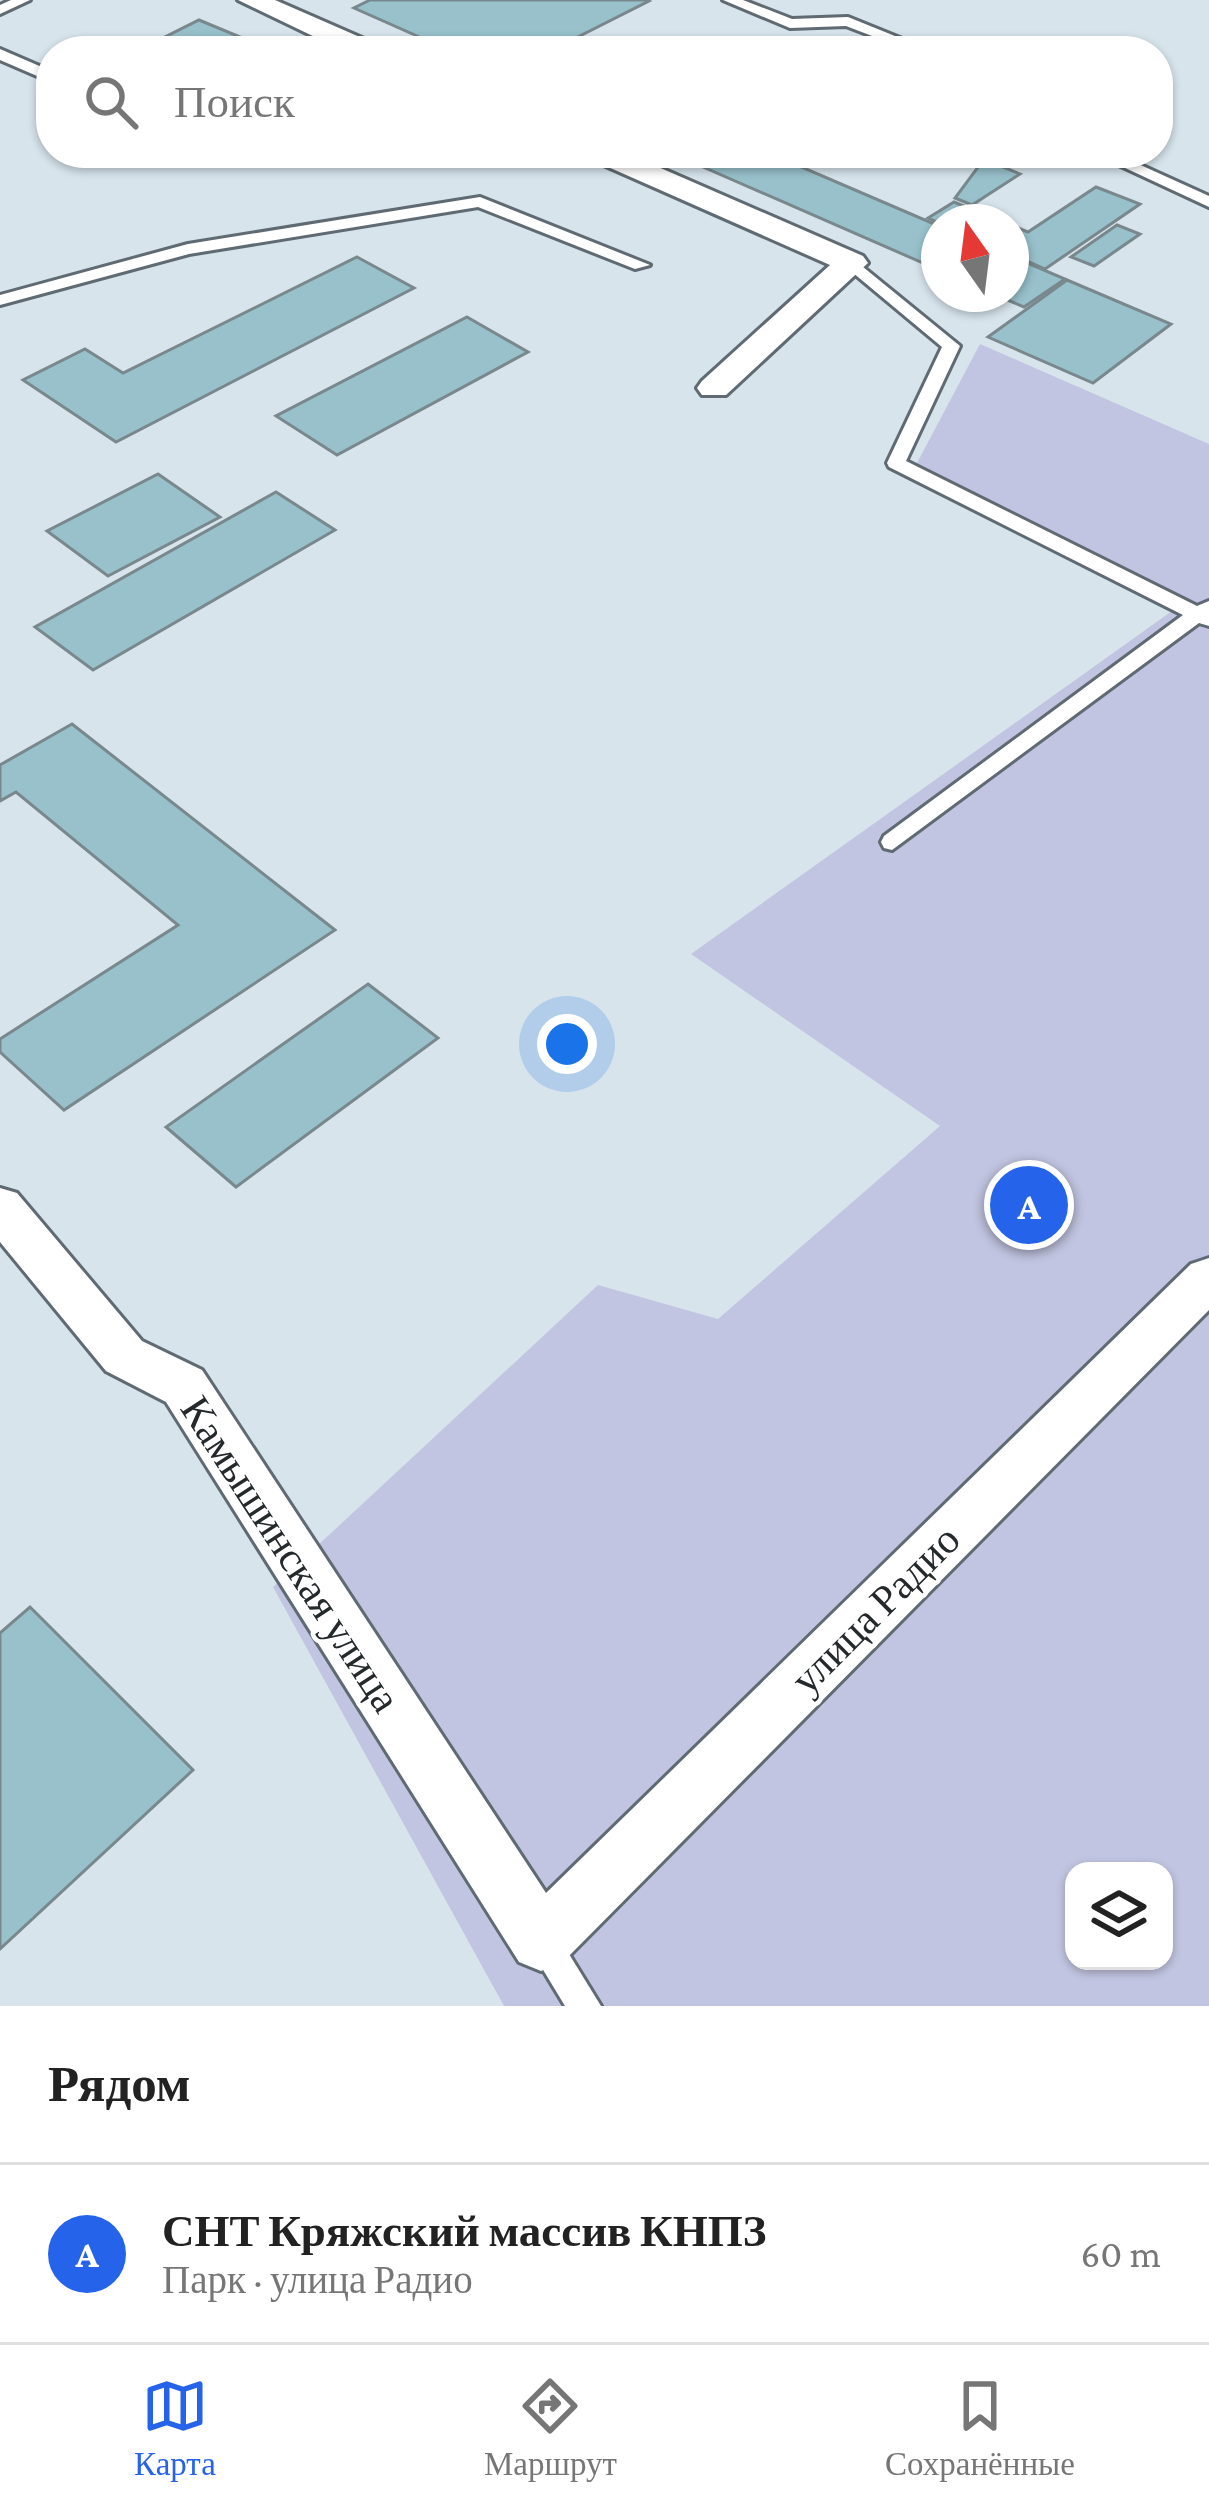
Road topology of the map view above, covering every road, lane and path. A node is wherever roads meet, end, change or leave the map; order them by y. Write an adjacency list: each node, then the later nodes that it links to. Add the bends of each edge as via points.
1 (23, 0): 4 (lane)
2 (251, 0): 5 (street)
3 (730, 0): 6 (lane, via 790,24 848,21)
4 (0, 10)
5 (334, 36)
6 (886, 36)
7 (0, 54): 8 (lane)
8 (36, 70)
9 (635, 168): 12 (street)
10 (1134, 168): 11 (lane)
11 (1209, 202)
12 (852, 263): 15 (street); 16 (lane, via 951,346 896,463)
13 (641, 265): 14 (lane, via 480,202 188,249)
14 (0, 300)
15 (714, 388)
16 (1205, 614): 17 (lane)
17 (892, 842)
18 (0, 1208): 20 (street, Камышинская улица, via 124,1356 184,1386)
19 (1209, 1278): 20 (street, улица Радио)
20 (541, 1940): 21 (lane)
21 (584, 2006)

